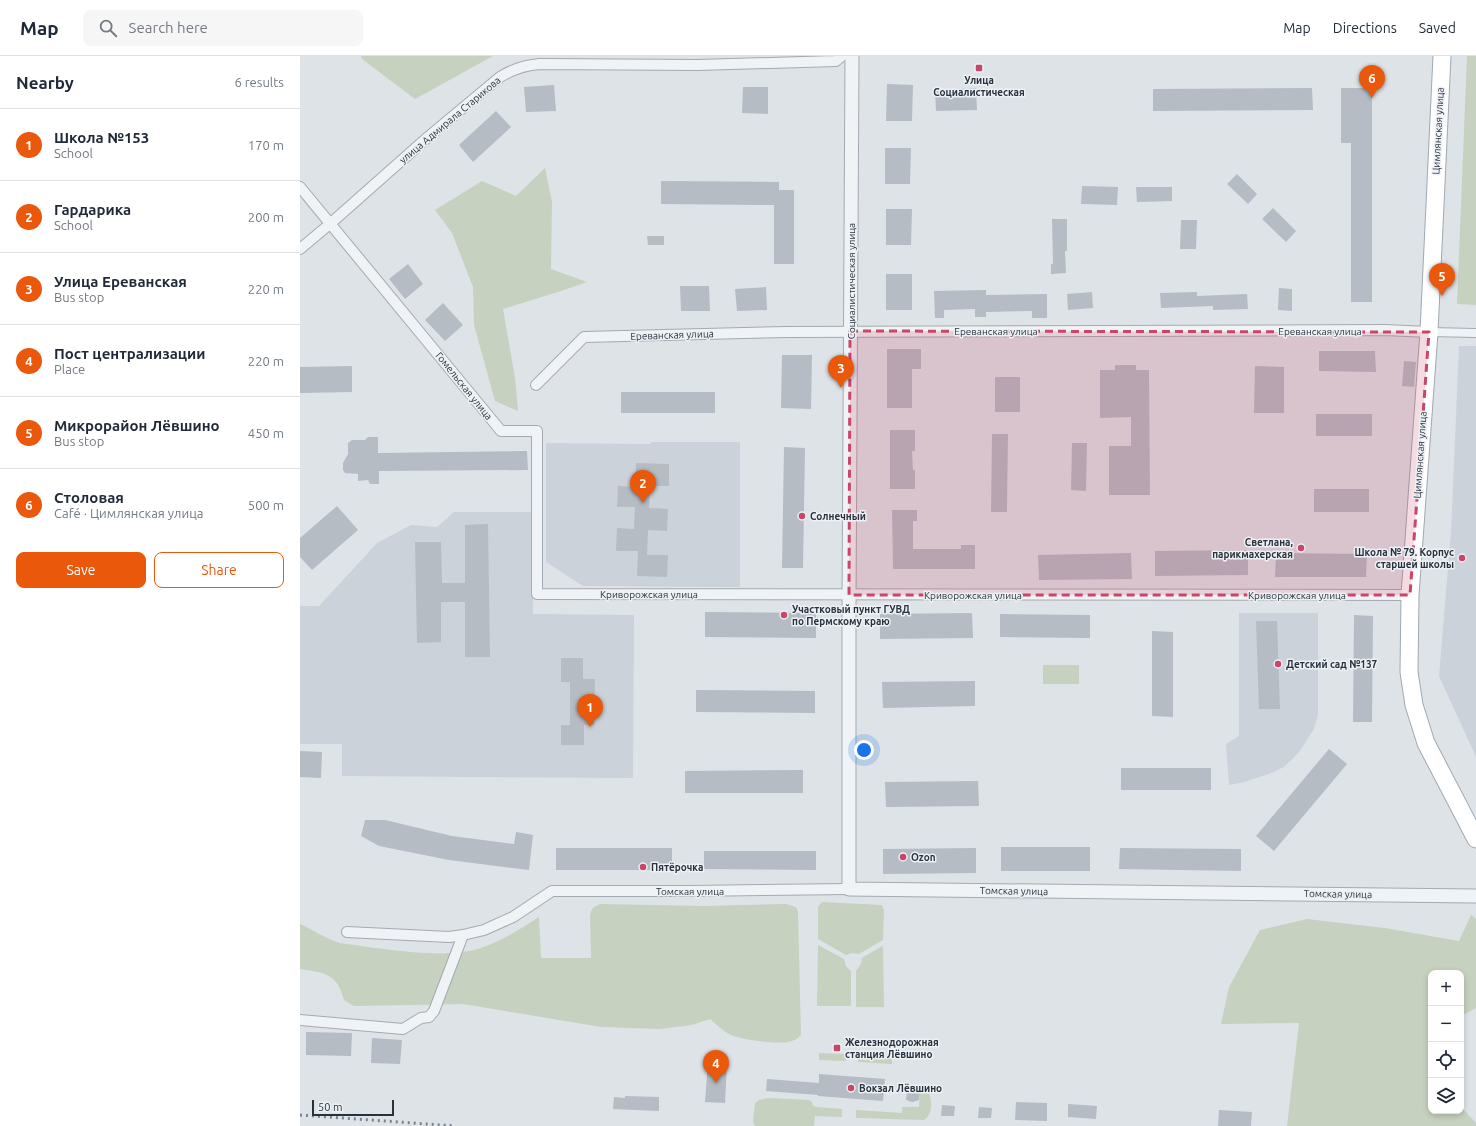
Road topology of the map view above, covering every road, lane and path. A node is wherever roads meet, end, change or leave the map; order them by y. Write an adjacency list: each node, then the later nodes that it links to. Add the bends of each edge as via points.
1 (842, 56): 4 (street, улица Адмирала Старикова, via 836,61 698,65)
2 (852, 56): 8 (street, Социалистическая улица)
3 (1442, 56): 9 (main road, Цимлянская улица)
4 (540, 60): 6 (street, улица Адмирала Старикова, via 500,77)
5 (300, 187): 6 (street, Гомельская улица)
6 (331, 224): 7 (street, улица Адмирала Старикова); 12 (street, Гомельская улица, via 501,431 537,431)
7 (300, 249)
8 (850, 331): 9 (street, Ереванская улица); 11 (street, Ереванская улица, via 584,337); 13 (street, Социалистическая улица)
9 (1429, 332): 10 (street, Ереванская улица); 14 (main road, Цимлянская улица)
10 (1476, 333)
11 (536, 385)
12 (536, 594): 13 (street, Криворожская улица)
13 (849, 595): 14 (street, Криворожская улица); 16 (street, Социалистическая улица)
14 (1410, 595): 15 (main road, Цимлянская улица, via 1409,672 1414,705 1426,743)
15 (1476, 839)
16 (849, 889): 17 (street, Томская улица); 19 (street, Томская улица, via 552,891 503,922)
17 (1476, 896)
18 (347, 932): 19 (street, via 449,937)
19 (463, 935): 20 (street, via 434,1011 429,1017 421,1018 403,1029)
20 (300, 1020)

